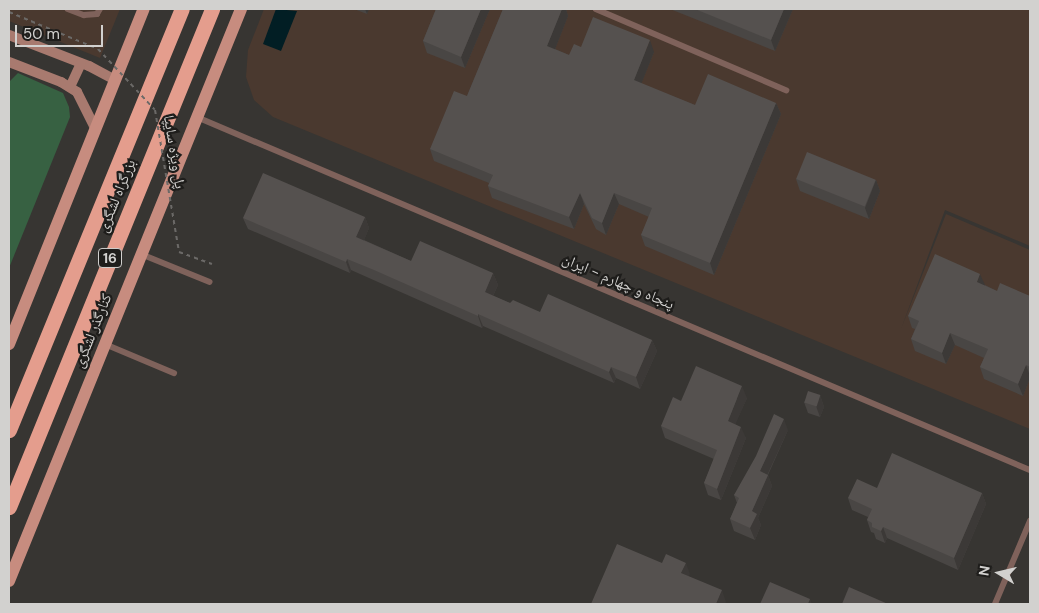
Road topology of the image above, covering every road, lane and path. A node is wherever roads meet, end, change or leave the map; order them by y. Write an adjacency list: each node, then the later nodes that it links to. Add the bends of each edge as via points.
1 (68, 9): 2 (lane, via 84,15 97,14)
2 (100, 9)
3 (144, 9): 12 (main road)
4 (182, 9): 23 (highway, بزرگراه لشگری / 16)
5 (212, 9): 25 (highway, بزرگراه لشگری / 16)
6 (241, 9): 15 (main road, کنارگذر لشگری)
7 (596, 9): 14 (lane)
8 (9, 12): 18 (path, پل ویژه سایپا, bridge, via 98,49 155,110 179,252)
9 (9, 35): 11 (main road)
10 (9, 62): 13 (main road)
11 (81, 63): 12 (main road); 13 (main road)
12 (115, 80): 16 (main road)
13 (70, 87): 16 (main road, via 77,92)
14 (786, 90)
15 (197, 117): 17 (main road, کنارگذر لشگری); 24 (lane, پنجاه و چهارم - ایران)
16 (95, 128): 20 (main road)
17 (141, 254): 19 (lane); 21 (main road, کنارگذر لشگری)
18 (212, 264)
19 (210, 282)
20 (9, 344)
21 (105, 344): 22 (lane); 27 (main road, کنارگذر لشگری)
22 (174, 373)
23 (9, 430)
24 (1030, 470)
25 (9, 507)
26 (1030, 521): 28 (lane)
27 (9, 581)
28 (995, 604)

